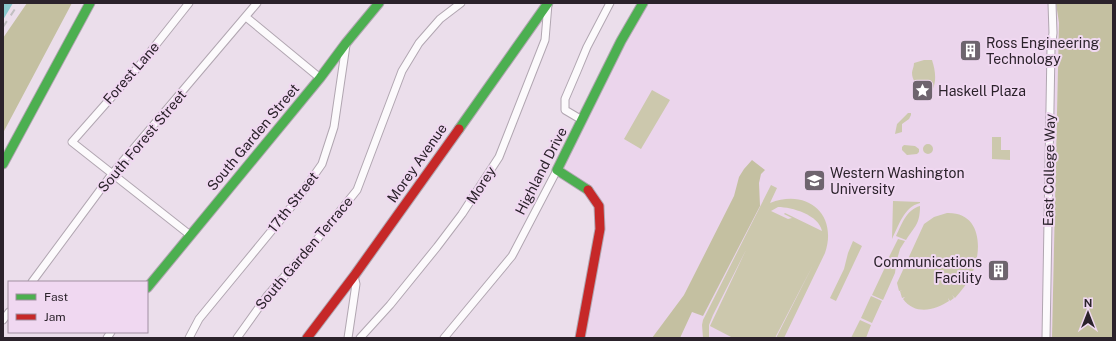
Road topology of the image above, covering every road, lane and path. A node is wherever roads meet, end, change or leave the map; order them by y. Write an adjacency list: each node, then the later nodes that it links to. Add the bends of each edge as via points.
1 (90, 3): 14 (street)
2 (189, 3): 16 (street, Forest Lane, via 72,142)
3 (257, 3): 10 (street, South Forest Street)
4 (379, 3): 11 (street, South Garden Street)
5 (461, 3): 22 (street, South Garden Terrace, via 440,19 419,43 402,71 357,190 267,296)
6 (548, 3): 18 (street, Morey Avenue); 25 (street, Morey, via 545,40 500,157 437,247)
7 (610, 3): 13 (street, via 587,47 565,100 565,110)
8 (643, 3): 13 (street, Highland Drive, via 621,40)
9 (1052, 3): 28 (street, East College Way)
10 (246, 16): 12 (street); 16 (street, South Forest Street)
11 (346, 43): 12 (street, South Garden Street); 21 (street, 17th Street, via 334,127 322,164 296,201 199,319)
12 (320, 78): 17 (street, South Garden Street)
13 (582, 120): 15 (street, Highland Drive)
14 (3, 164)
15 (557, 170): 26 (street, Highland Drive, via 512,256); 27 (street, via 589,191 599,206 600,229)
16 (112, 174): 17 (street); 19 (street, South Forest Street)
17 (190, 235): 20 (street, South Garden Street)
18 (354, 276): 23 (street, Morey Avenue); 24 (street, via 356,284)
19 (33, 281)
20 (148, 287)
21 (189, 338)
22 (237, 338)
23 (307, 338)
24 (348, 338)
25 (360, 338)
26 (444, 338)
27 (580, 338)
28 (1046, 338)

